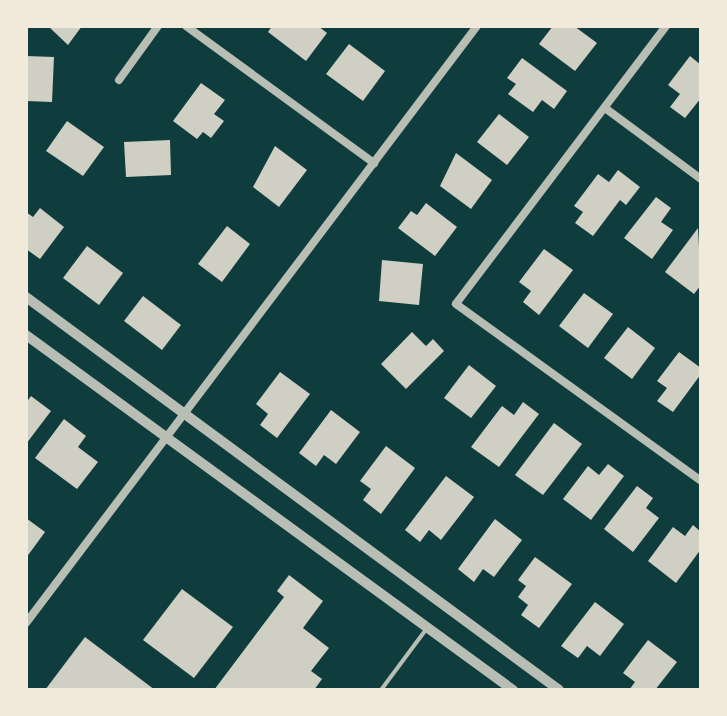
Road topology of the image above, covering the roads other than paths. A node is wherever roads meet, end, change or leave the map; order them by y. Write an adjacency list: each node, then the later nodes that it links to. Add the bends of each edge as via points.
1 (158, 26): 5 (street)
2 (186, 26): 7 (street)
3 (477, 26): 7 (street)
4 (666, 26): 6 (street)
5 (119, 80)
6 (605, 108): 8 (street); 13 (street, via 456,304)
7 (374, 163): 11 (street)
8 (701, 179)
9 (26, 297): 11 (street)
10 (26, 335): 12 (street)
11 (186, 413): 12 (street); 18 (street)
12 (167, 438): 14 (street); 15 (street)
13 (701, 481)
14 (26, 623)
15 (427, 628): 16 (lane); 17 (street)
16 (381, 690)
17 (513, 690)
18 (559, 690)

